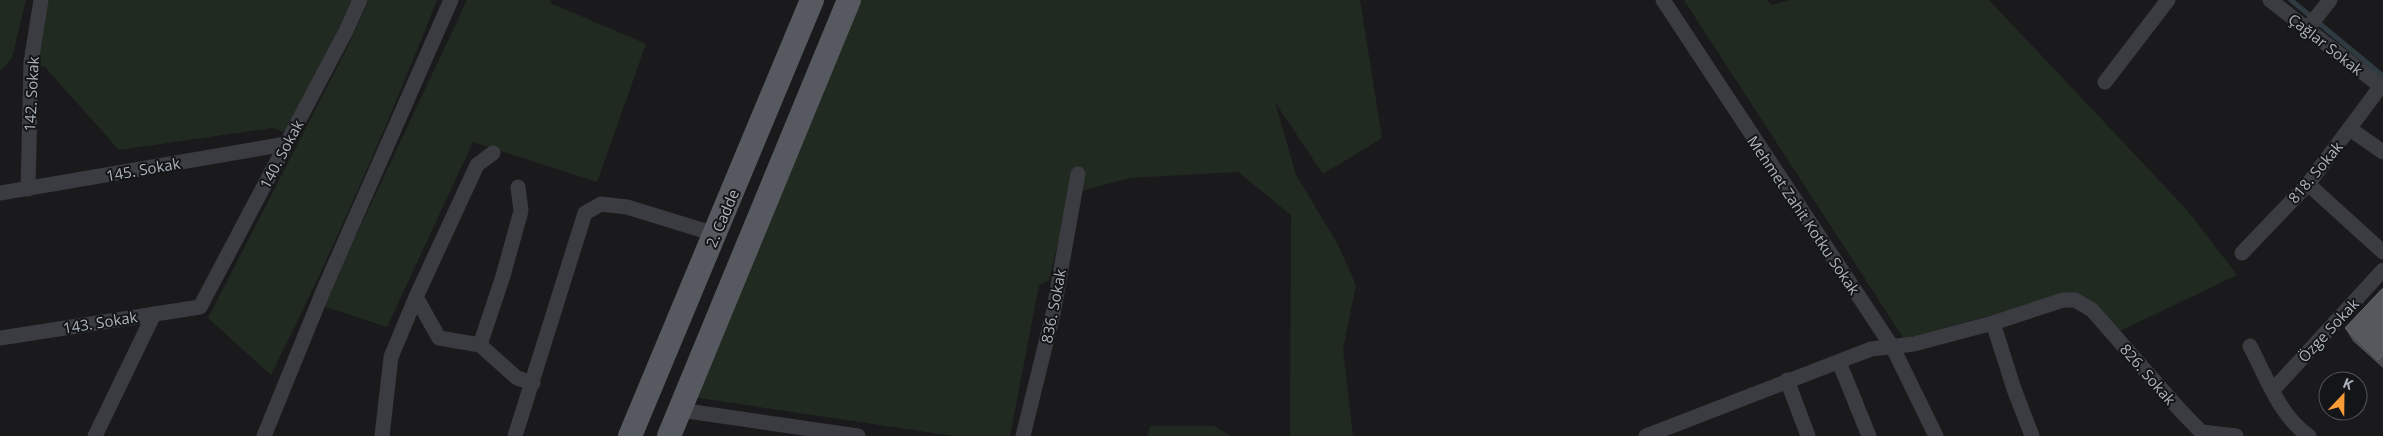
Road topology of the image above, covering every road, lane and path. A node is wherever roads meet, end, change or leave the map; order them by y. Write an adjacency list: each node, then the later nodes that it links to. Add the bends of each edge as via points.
1 (41, 0): 20 (street, 142. Sokak, via 31,62)
2 (360, 0): 14 (street, 140. Sokak)
3 (451, 0): 41 (street, via 324,289)
4 (812, 0): 22 (main road, 2. Cadde)
5 (849, 0): 38 (main road)
6 (1663, 0): 33 (street, Mehmet Zahit Kotku Sokak)
7 (2168, 0): 11 (street)
8 (2270, 0): 10 (street, Çağlar Sokak)
9 (2326, 6): 10 (street)
10 (2307, 29): 12 (street, Çağlar Sokak)
11 (2105, 82)
12 (2382, 87): 13 (street, 818. Sokak)
13 (2350, 129): 16 (street); 18 (street, 818. Sokak)
14 (286, 144): 20 (street, 145. Sokak); 27 (street, 140. Sokak)
15 (493, 152): 26 (street, via 477,165)
16 (2383, 152)
17 (1078, 174): 47 (street, 836. Sokak, via 1053,314)
18 (2308, 184): 23 (street); 24 (street, 818. Sokak)
19 (518, 187): 31 (street, via 521,211)
20 (28, 189): 21 (street, 145. Sokak)
21 (0, 193)
22 (715, 234): 36 (street, via 627,207 602,204 585,213); 44 (main road, 2. Cadde)
23 (2383, 252)
24 (2242, 253)
25 (2383, 270): 37 (street, Özge Sokak)
26 (416, 297): 31 (street, via 440,338); 42 (street, via 391,357)
27 (200, 307): 28 (street, 143. Sokak)
28 (154, 314): 30 (street, 143. Sokak); 40 (street)
29 (1993, 323): 33 (street); 39 (street, 826. Sokak, via 2063,300 2075,300 2092,310); 52 (street)
30 (0, 338)
31 (480, 345): 36 (street, via 517,378)
32 (2250, 346): 37 (street)
33 (1893, 348): 34 (street, via 1871,349); 51 (street, Mehmet Zahit Kotku Sokak)
34 (1839, 362): 35 (street); 50 (street)
35 (1786, 380): 48 (street); 49 (street)
36 (533, 384): 43 (street)
37 (2274, 390): 54 (street, via 2280,406 2296,428)
38 (680, 410): 45 (main road); 46 (street)
39 (2203, 434): 53 (street)
40 (95, 436)
41 (264, 436)
42 (382, 436)
43 (516, 436)
44 (630, 436)
45 (669, 436)
46 (858, 436)
47 (1023, 436)
48 (1646, 436)
49 (1808, 436)
50 (1869, 436)
51 (1936, 436)
52 (2032, 436)
53 (2236, 436)
54 (2309, 436)

